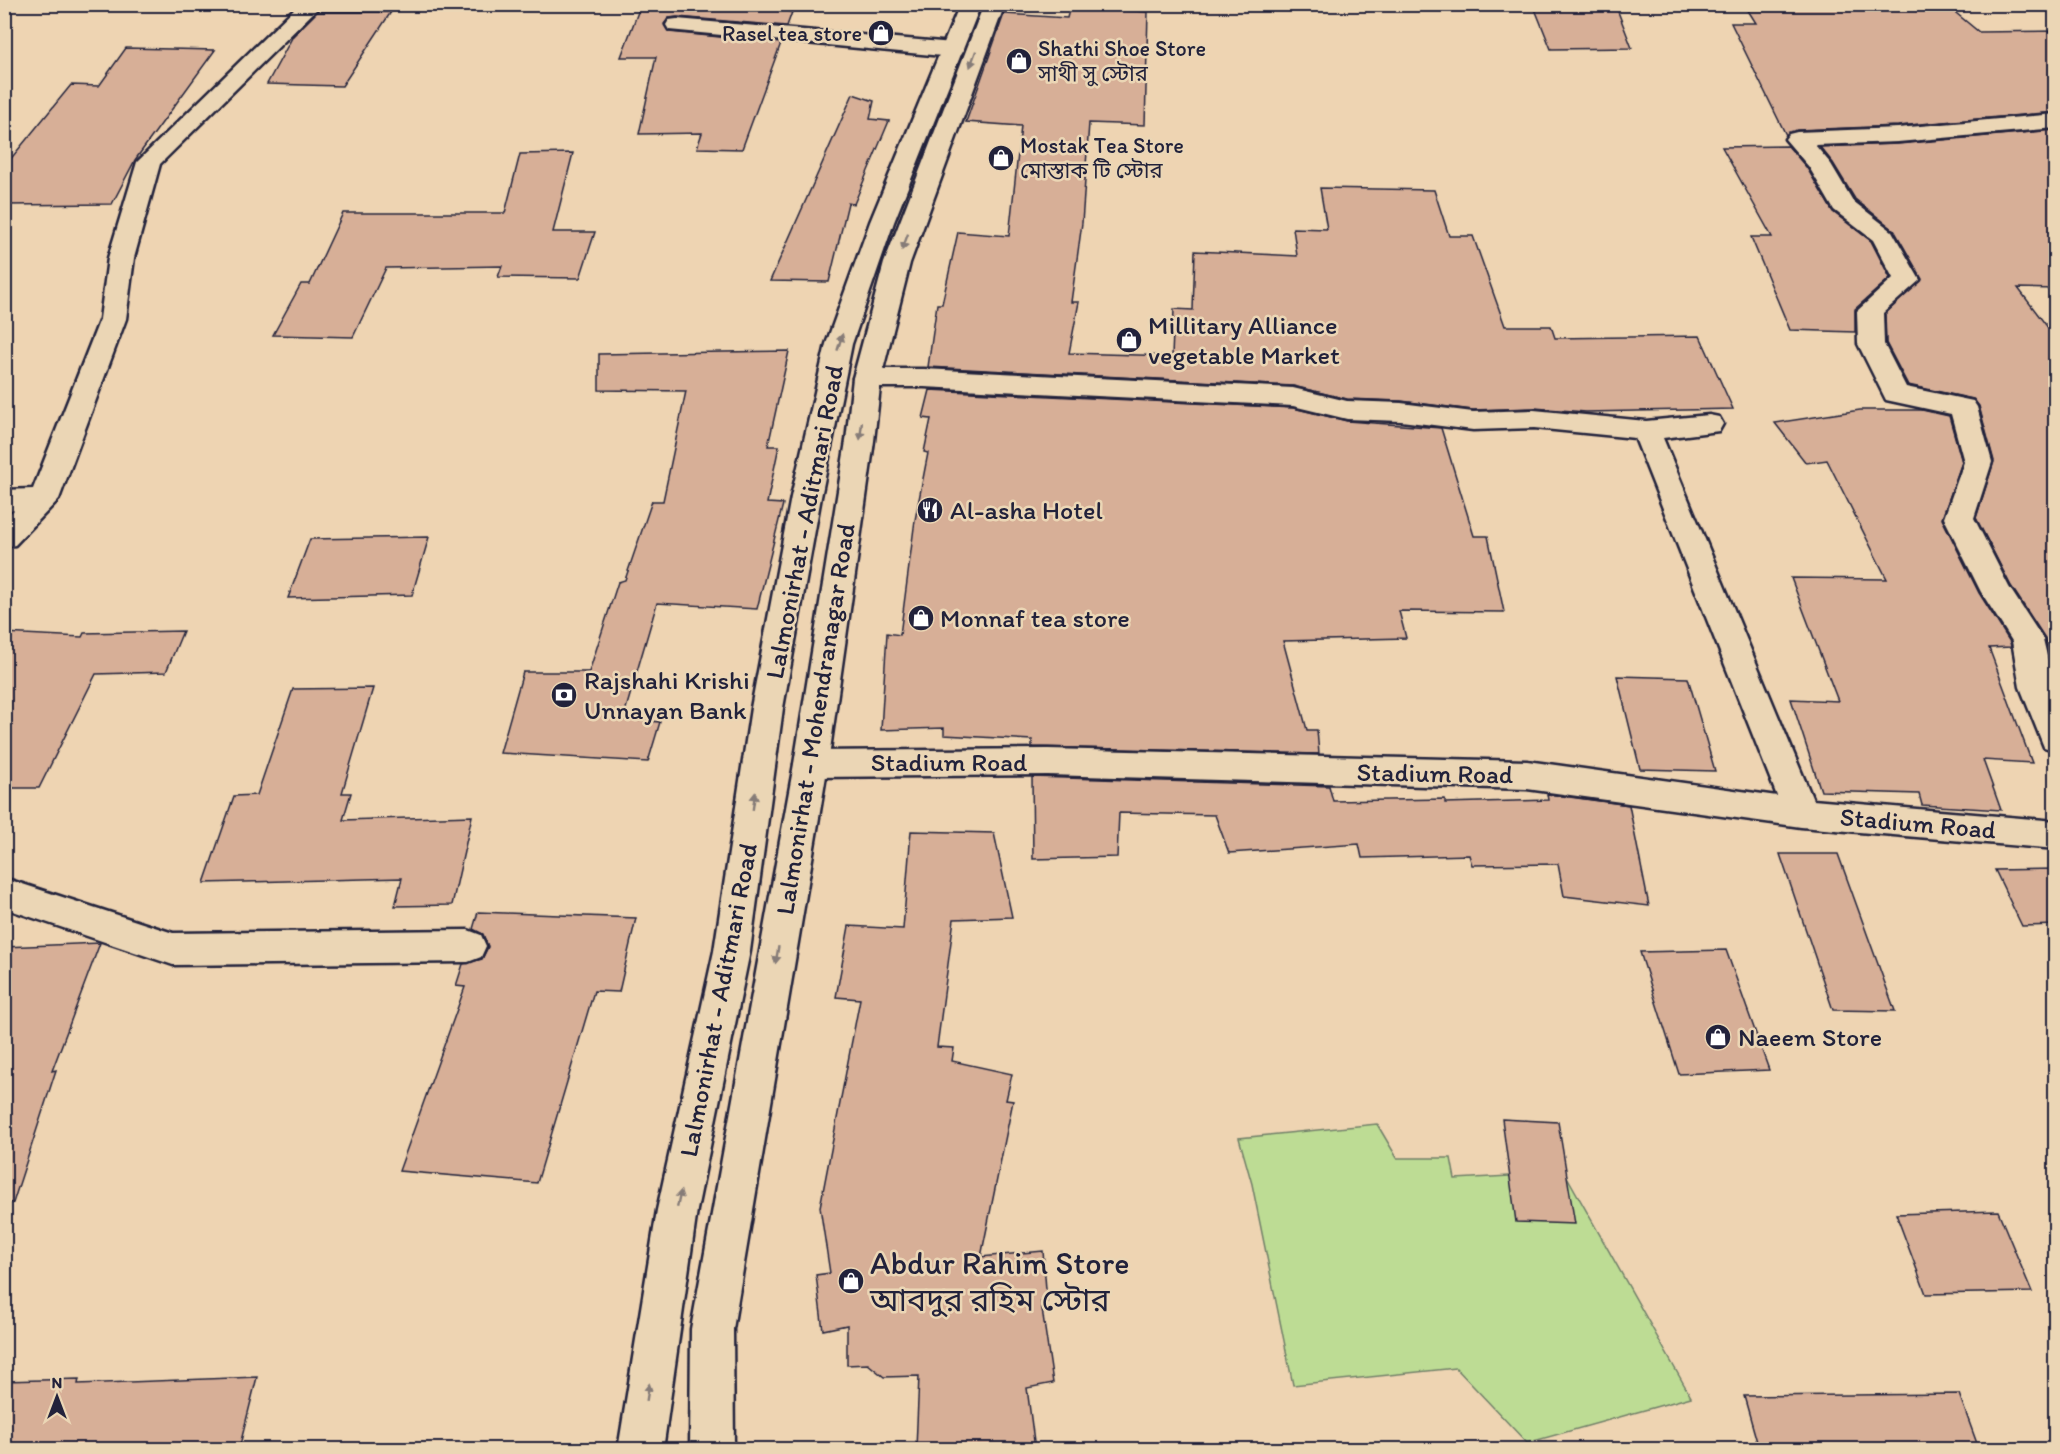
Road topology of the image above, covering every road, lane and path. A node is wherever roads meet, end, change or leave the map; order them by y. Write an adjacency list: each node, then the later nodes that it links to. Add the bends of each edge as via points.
1 (312, 4): 11 (main road, via 149,162 121,258 113,319)
2 (971, 4): 5 (main road, Lalmonirhat - Aditmari Road)
3 (994, 4): 7 (main road, Lalmonirhat - Mohendranagar Road, one-way to 7, via 897,263)
4 (677, 25): 5 (main road)
5 (953, 50): 19 (main road, Lalmonirhat - Aditmari Road, one-way to 5, via 677,1210 732,951 767,708 839,344 882,222)
6 (2055, 121): 13 (main road, via 1898,135 1797,139 1819,164 1843,205 1883,236 1907,280 1869,311 1871,344 1896,394 1963,407 1978,462 1959,518 1995,592 2026,639 2036,687)
7 (867, 378): 9 (main road, via 1293,397 1347,410 1473,421 1583,422); 14 (main road, Lalmonirhat - Mohendranagar Road, one-way to 14)
8 (1708, 424): 9 (main road)
9 (1646, 430): 15 (main road)
10 (4, 500): 11 (main road)
11 (44, 500): 12 (main road)
12 (4, 537)
13 (2055, 738)
14 (811, 764): 15 (main road, Stadium Road, via 1048,762 1527,775); 20 (main road, Lalmonirhat - Mohendranagar Road, one-way to 20, via 712,1329)
15 (1801, 813): 16 (main road, Stadium Road)
16 (2055, 834)
17 (4, 893): 18 (main road, via 173,949)
18 (468, 946)
19 (634, 1448)
20 (712, 1449)

